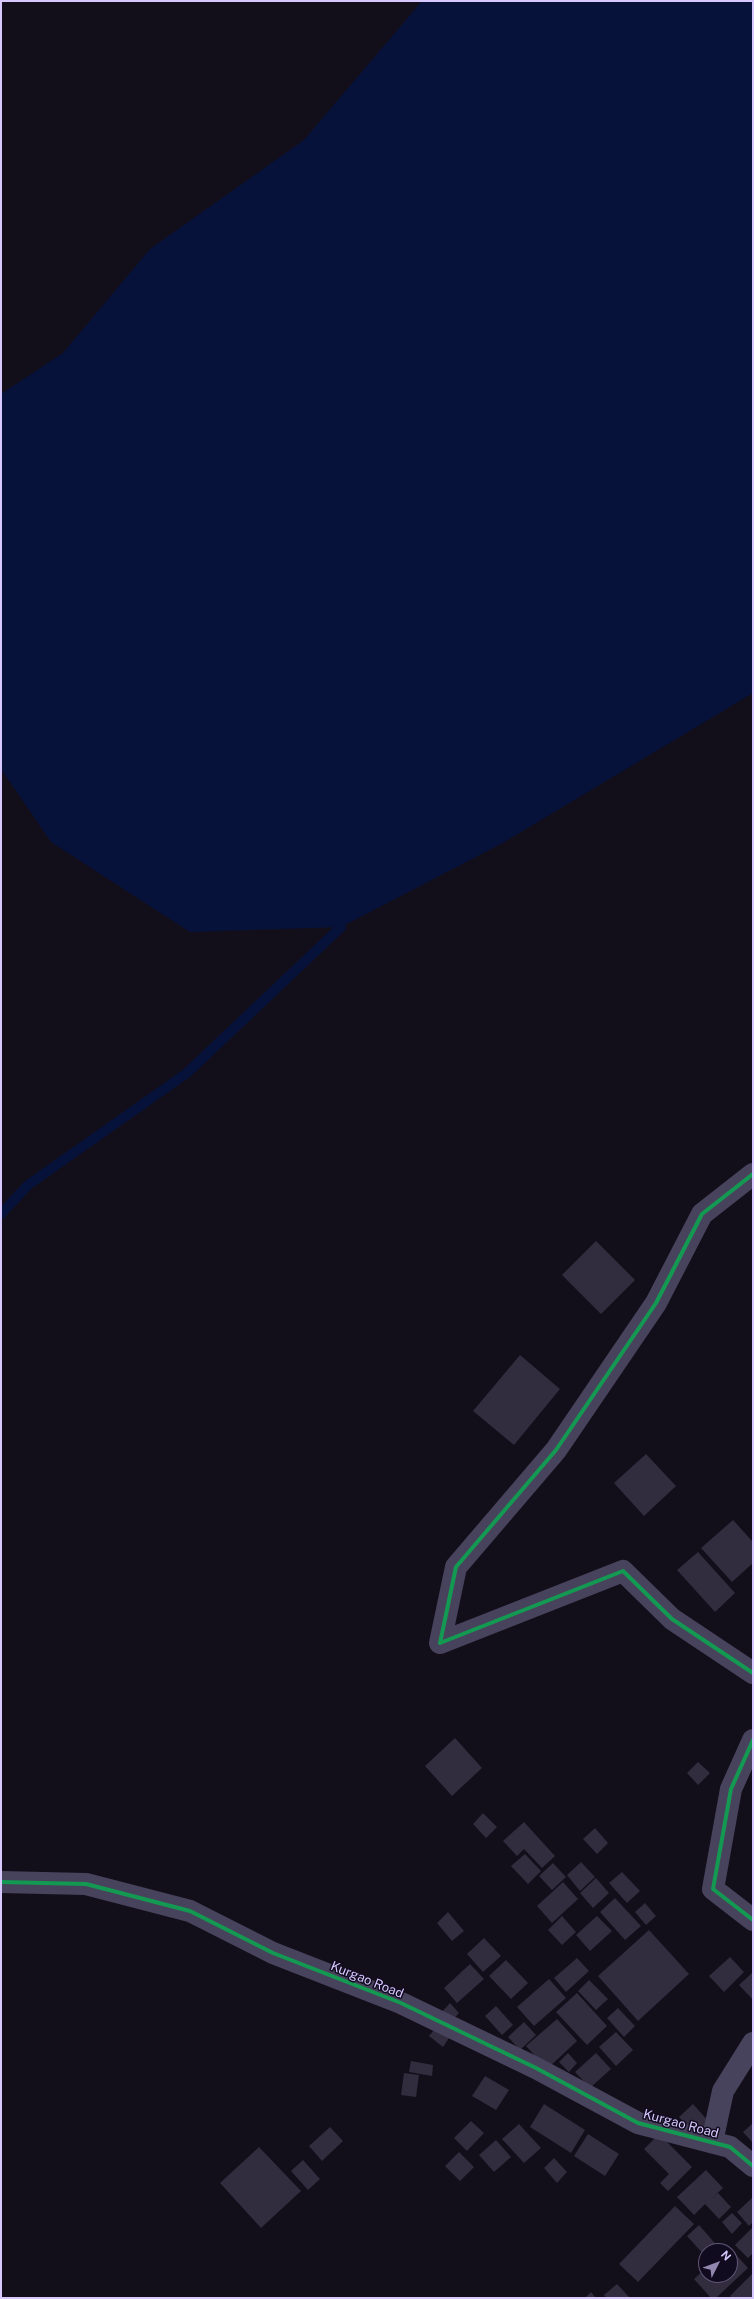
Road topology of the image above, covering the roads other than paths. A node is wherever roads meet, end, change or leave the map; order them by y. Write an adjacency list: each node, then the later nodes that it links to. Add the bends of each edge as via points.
1 (753, 1174): 2 (street, via 702,1214 656,1303 556,1450 456,1567 440,1643 623,1571 672,1619)
2 (753, 1673)
3 (753, 1740): 5 (street, via 731,1789 713,1889)
4 (1, 1882): 7 (street, Kurgao Road, via 86,1884 190,1912 272,1953 401,2003 536,2068 638,2123)
5 (753, 1920)
6 (753, 2043): 7 (street, via 723,2091)
7 (712, 2142): 8 (street, Kurgao Road, via 730,2147)
8 (753, 2166)

